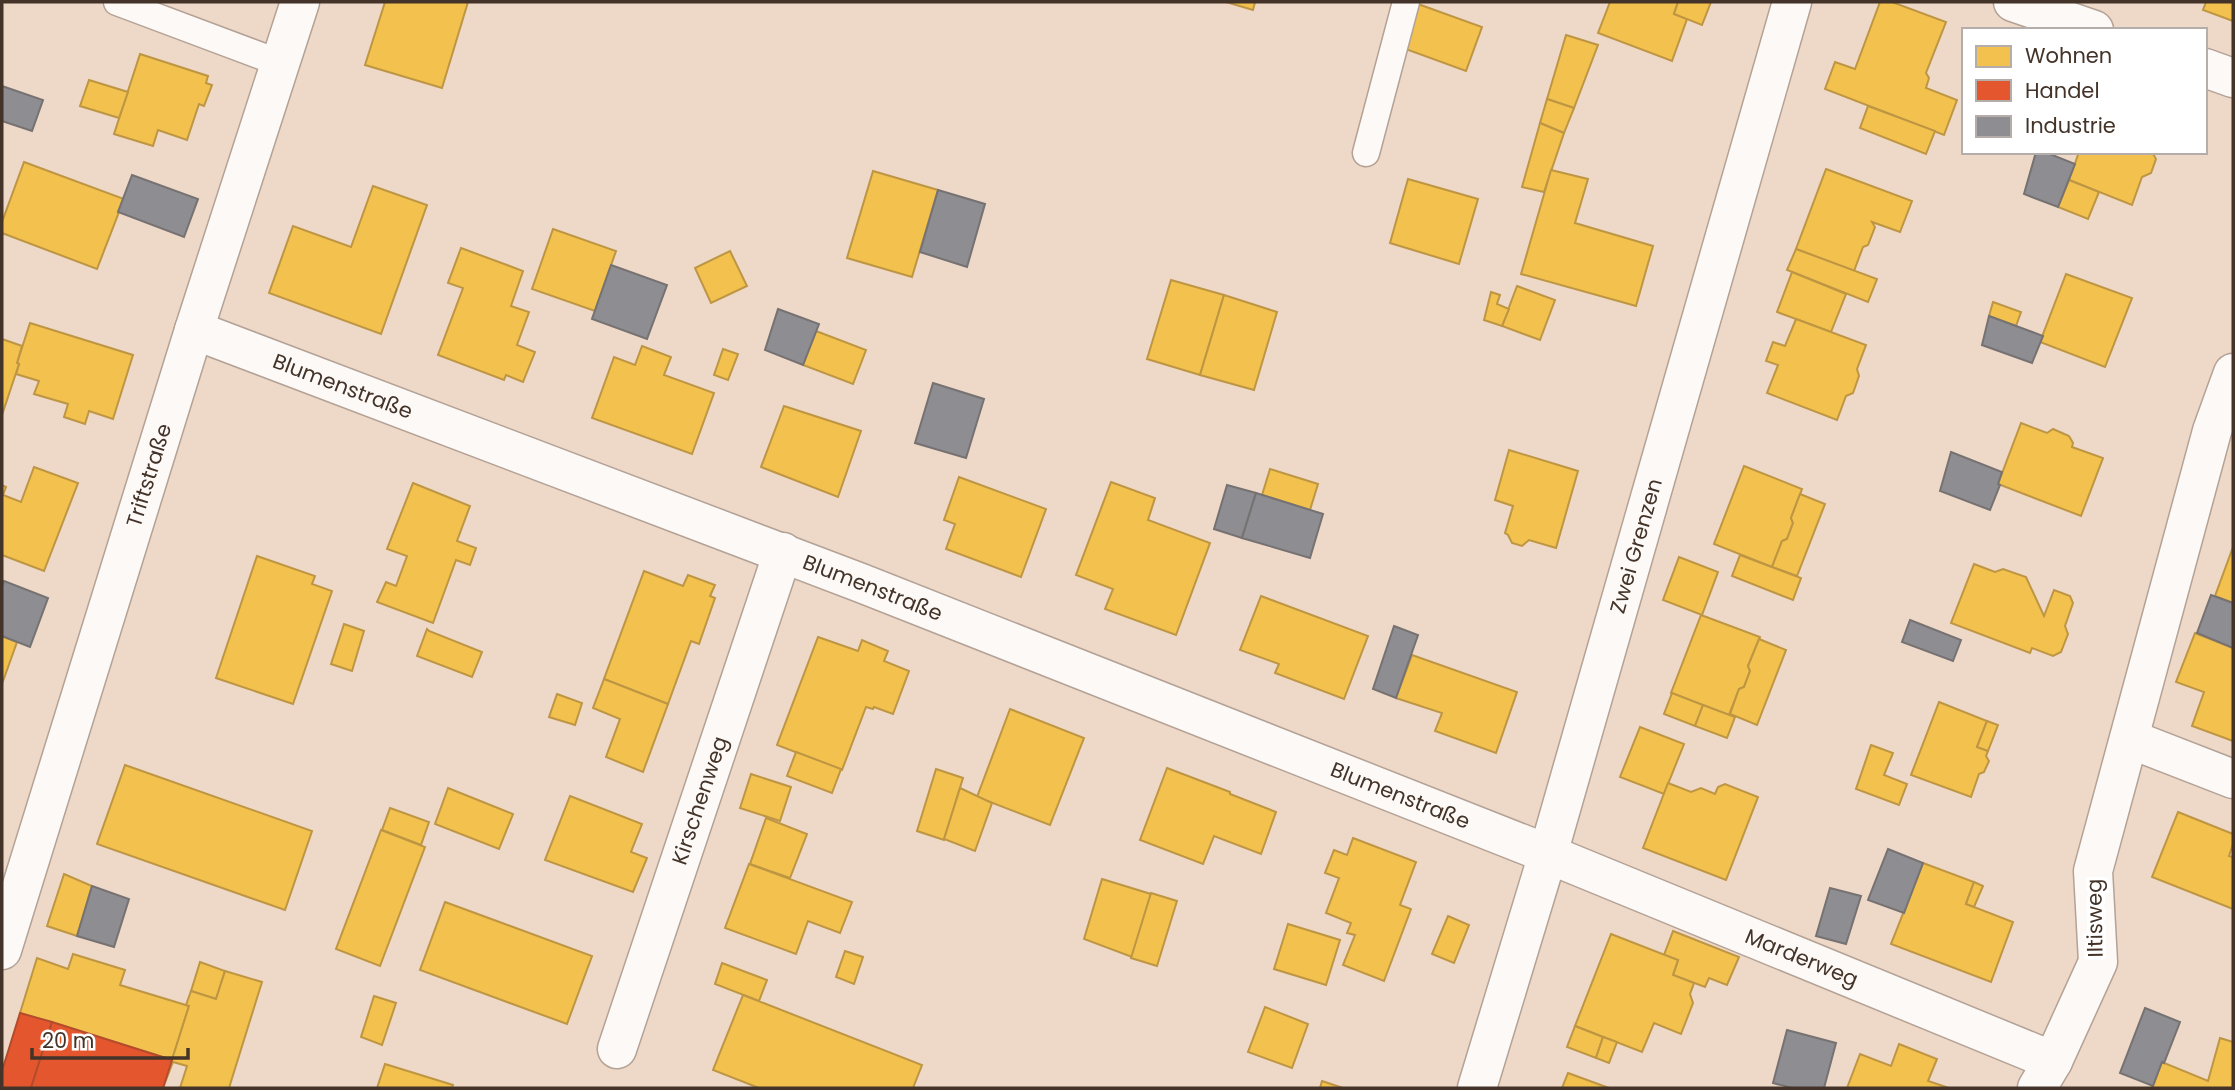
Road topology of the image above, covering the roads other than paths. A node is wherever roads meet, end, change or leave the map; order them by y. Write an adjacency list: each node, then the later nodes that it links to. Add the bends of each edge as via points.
1 (117, 2): 7 (lane)
2 (300, 2): 7 (street, Triftstraße)
3 (1406, 2): 10 (lane)
4 (1792, 2): 17 (street, Zwei Grenzen)
5 (2013, 2): 6 (street)
6 (2088, 28)
7 (280, 63): 11 (street, Triftstraße)
8 (2207, 69): 9 (street)
9 (2233, 78)
10 (1366, 153)
11 (194, 330): 14 (street, Blumenstraße); 18 (street, Triftstraße)
12 (2233, 373): 13 (street, Iltisweg)
13 (2222, 435): 15 (street, Iltisweg)
14 (783, 552): 17 (street, Blumenstraße); 19 (street, Kirschenweg)
15 (2130, 739): 16 (street); 20 (street, Iltisweg, via 2093,872 2098,962)
16 (2233, 779)
17 (1548, 854): 20 (street, Marderweg); 21 (street, Zwei Grenzen)
18 (2, 950)
19 (617, 1049)
20 (2045, 1075)
21 (1477, 1088)

